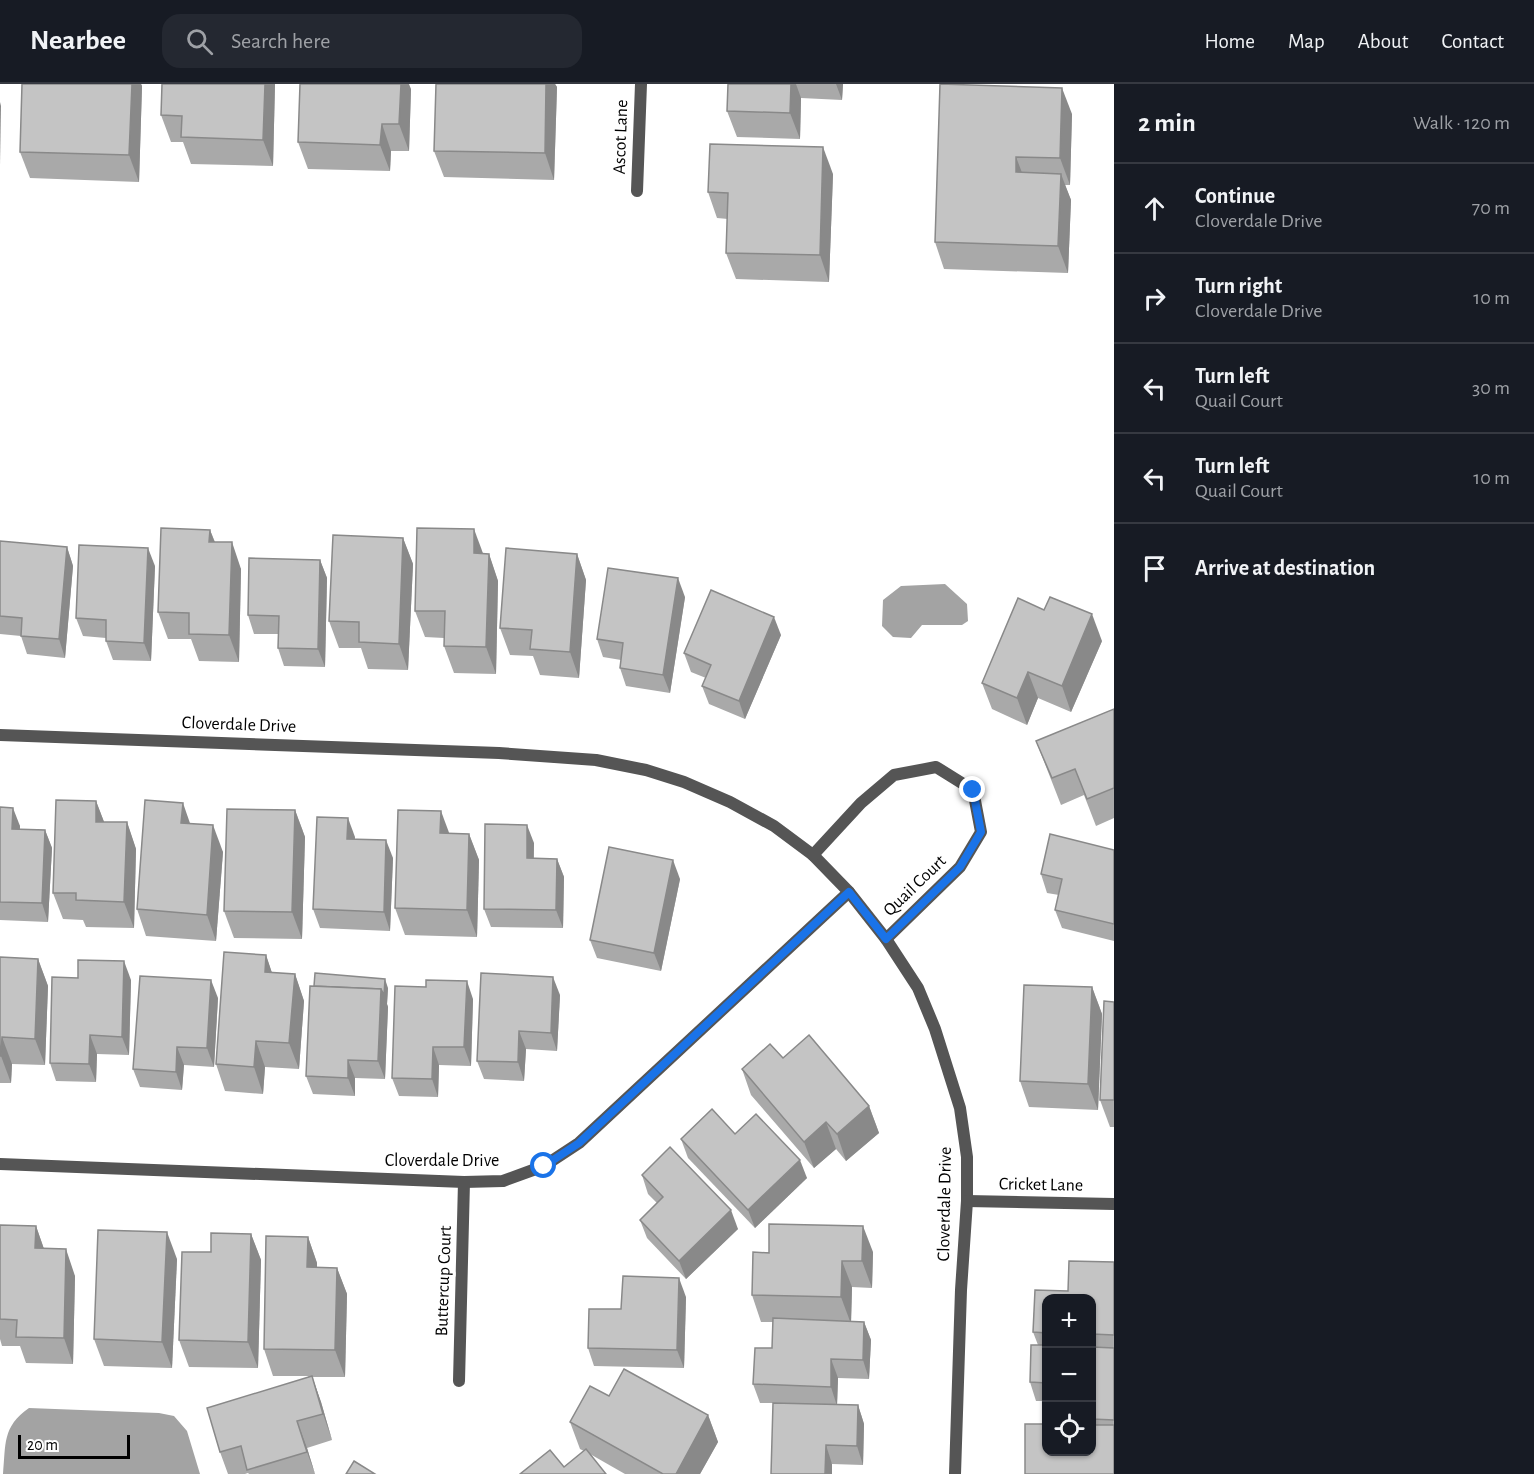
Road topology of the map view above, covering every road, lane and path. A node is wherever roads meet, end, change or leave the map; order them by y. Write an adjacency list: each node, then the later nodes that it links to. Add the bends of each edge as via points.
1 (641, 84): 2 (street, Ascot Lane)
2 (637, 191)
3 (0, 735): 4 (street, Cloverdale Drive, via 596,760 684,782 730,802 774,826)
4 (813, 855): 5 (street, Cloverdale Drive); 6 (street, Quail Court, via 861,803 894,775 936,767 973,790 981,832 960,867)
5 (849, 892): 6 (street, Cloverdale Drive); 8 (street, Cloverdale Drive, via 579,1143 544,1166 503,1181)
6 (886, 939): 9 (street, Cloverdale Drive, via 918,988 960,1108 967,1157)
7 (0, 1164): 8 (street, Cloverdale Drive)
8 (464, 1182): 11 (street, Buttercup Court)
9 (967, 1201): 10 (street, Cricket Lane); 12 (street, Cloverdale Drive)
10 (1114, 1204)
11 (459, 1381)
12 (955, 1474)

